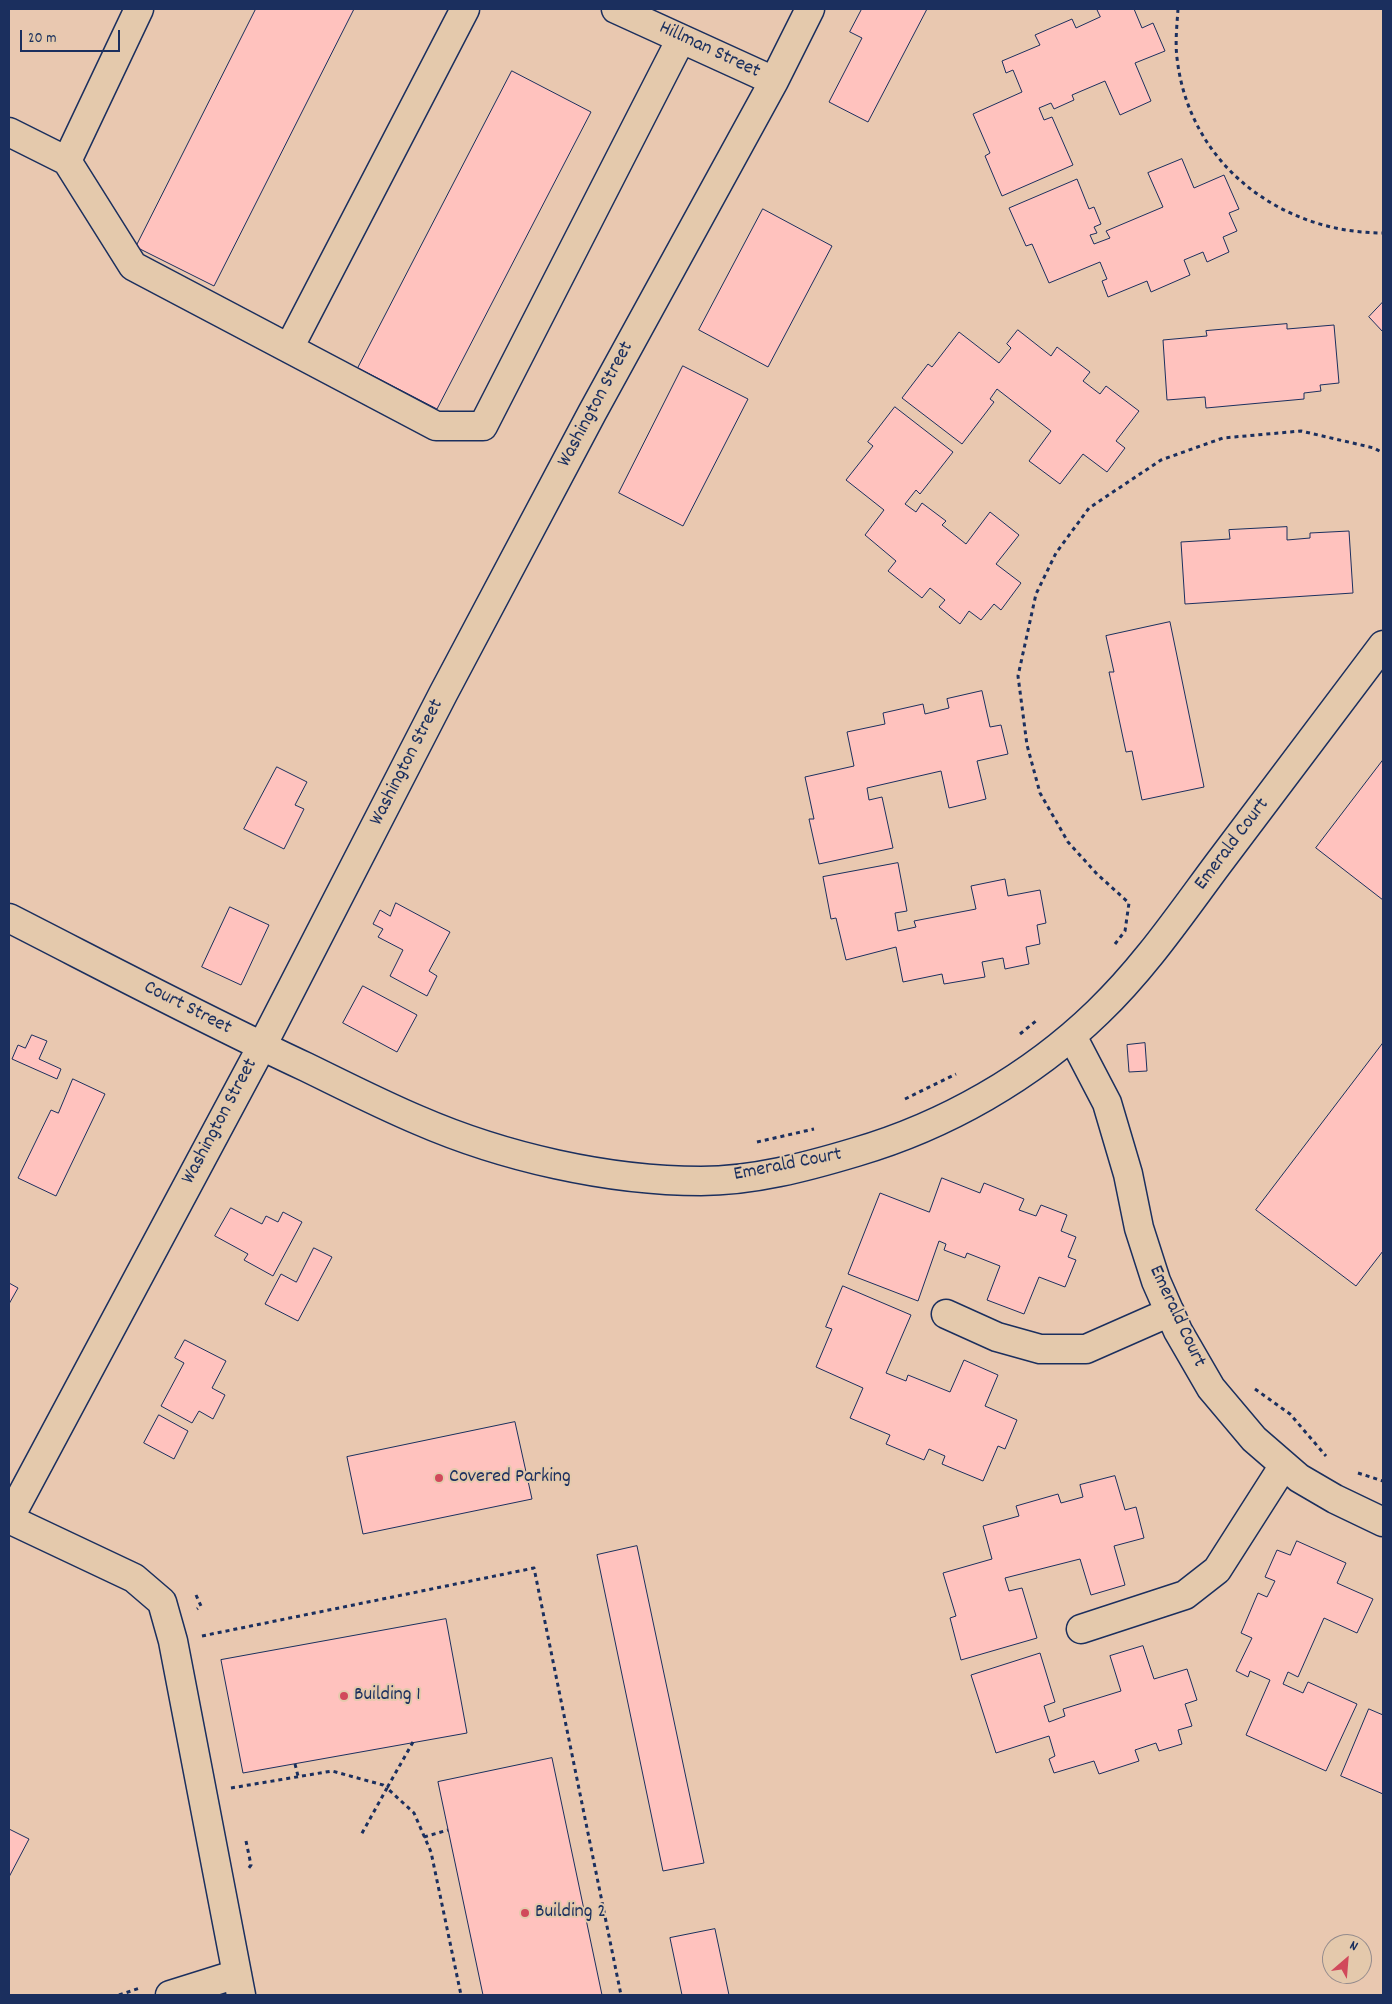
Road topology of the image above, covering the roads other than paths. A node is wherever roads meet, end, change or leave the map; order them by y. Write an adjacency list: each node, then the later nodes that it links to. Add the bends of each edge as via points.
1 (139, 9): 8 (street)
2 (465, 9): 9 (street)
3 (616, 9): 5 (street, Hillman Street)
4 (810, 9): 6 (street, Washington Street)
5 (681, 39): 6 (street, Hillman Street); 9 (street, via 483,426 436,426)
6 (774, 81): 13 (street, Washington Street, via 578,439)
7 (9, 132): 8 (street)
8 (67, 161): 9 (street, via 133,266)
9 (289, 348)
10 (1383, 645): 12 (street, Emerald Court, via 1155,948 1126,983)
11 (9, 918): 13 (street, Court Street)
12 (1072, 1036): 14 (street, Emerald Court, via 985,1097 935,1123 888,1143 769,1174 704,1181 632,1177 564,1166); 15 (street, Emerald Court, via 1107,1103 1142,1237 1156,1282)
13 (262, 1046): 14 (street, Court Street); 18 (street, Washington Street)
14 (422, 1122)
15 (1170, 1312): 16 (street, via 1086,1350 1040,1349 997,1337); 17 (street, Emerald Court, via 1211,1388 1254,1438)
16 (946, 1314)
17 (1284, 1465): 19 (street, Emerald Court, via 1335,1499); 20 (street, via 1216,1570 1185,1595)
18 (9, 1519): 21 (street, via 134,1578 162,1602 173,1641)
19 (1383, 1522)
20 (1082, 1629)
21 (239, 1984): 22 (street)
22 (170, 1995)

